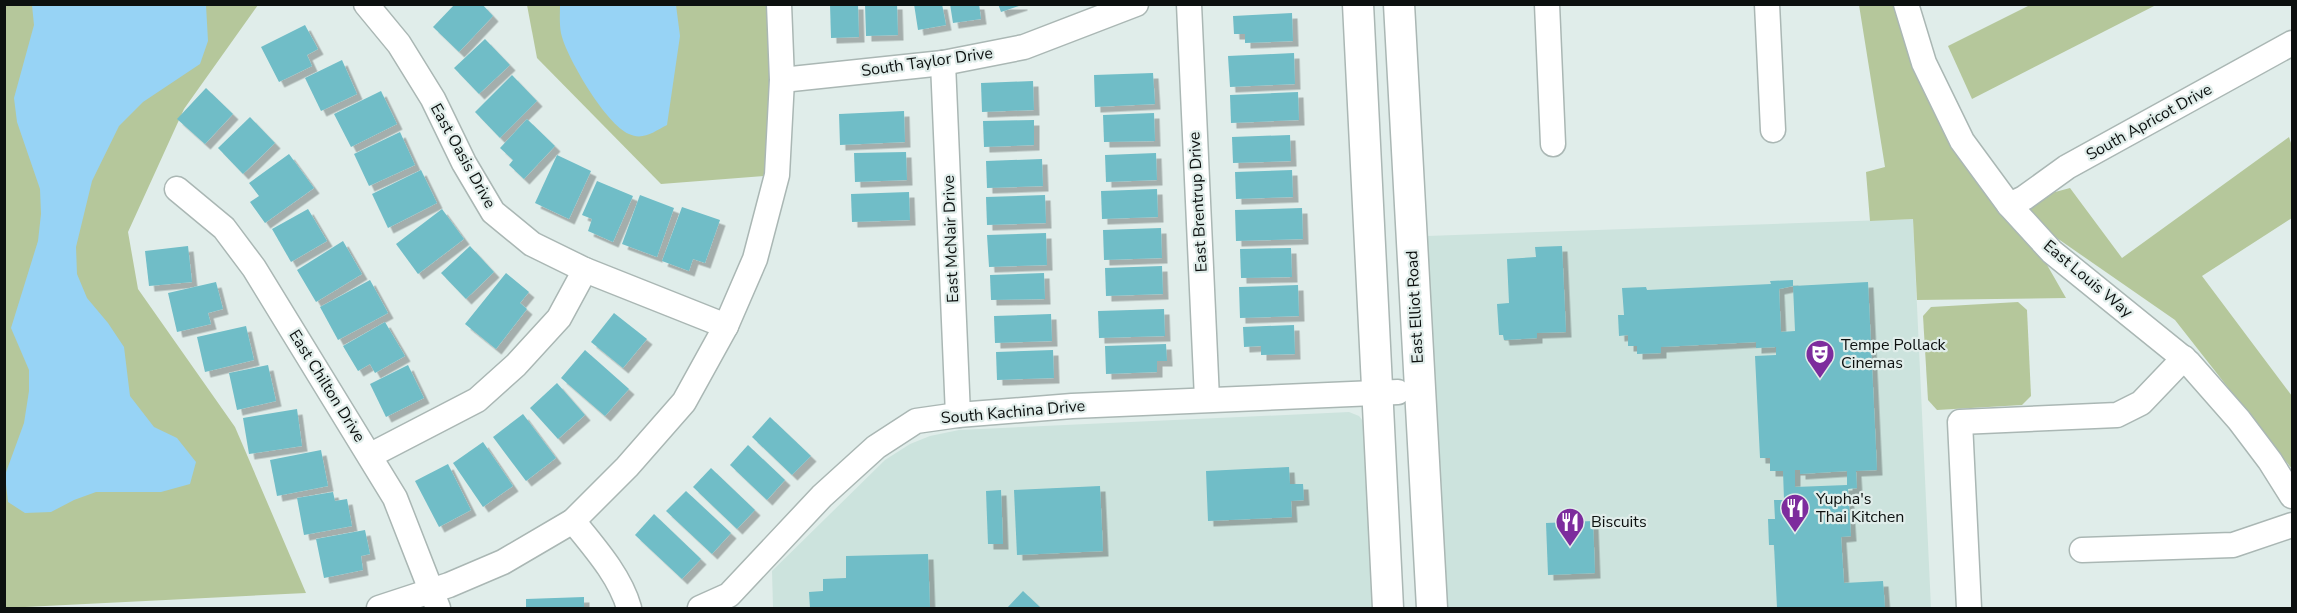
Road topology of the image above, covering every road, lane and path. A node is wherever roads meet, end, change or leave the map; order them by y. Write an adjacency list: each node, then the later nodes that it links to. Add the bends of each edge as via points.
1 (366, 4): 17 (street, East Oasis Drive, via 399,44 493,212 532,244)
2 (779, 4): 12 (street)
3 (1136, 4): 11 (street, South Taylor Drive, via 1024,47)
4 (1189, 4): 21 (street, East Brentrup Drive)
5 (1358, 4): 20 (main road)
6 (1399, 4): 33 (main road, East Elliot Road)
7 (1547, 4): 14 (street)
8 (1767, 4): 13 (street)
9 (1906, 4): 16 (street, East Louis Way, via 1924,63 1962,141)
10 (2292, 43): 16 (street, South Apricot Drive, via 2067,167)
11 (944, 63): 12 (street, South Taylor Drive); 22 (street, East McNair Drive)
12 (782, 80): 18 (street, via 777,175 755,259)
13 (1773, 130)
14 (1553, 144)
15 (177, 189): 23 (street, East Chilton Drive, via 224,228 254,268)
16 (2009, 205): 19 (street, East Louis Way, via 2052,252)
17 (585, 270): 18 (street, East Oasis Drive); 23 (street, via 559,318 477,400)
18 (726, 326): 25 (street, via 684,402)
19 (2184, 358): 24 (street, East Louis Way, via 2239,420); 34 (street, via 2141,403 2117,415 1960,422)
20 (1388, 392): 21 (street, South Kachina Drive); 32 (main road)
21 (1207, 399): 22 (street, South Kachina Drive)
22 (958, 415): 31 (street, South Kachina Drive, via 916,421 876,447 822,496 729,594)
23 (371, 455): 28 (street, East Chilton Drive, via 395,498)
24 (2292, 496)
25 (573, 521): 28 (street); 30 (street, via 599,554)
26 (2292, 525): 27 (street, via 2233,545)
27 (2082, 550)
28 (435, 600): 29 (street)
29 (379, 609)
30 (629, 609)
31 (700, 609)
32 (1388, 609)
33 (1432, 609)
34 (1969, 609)

